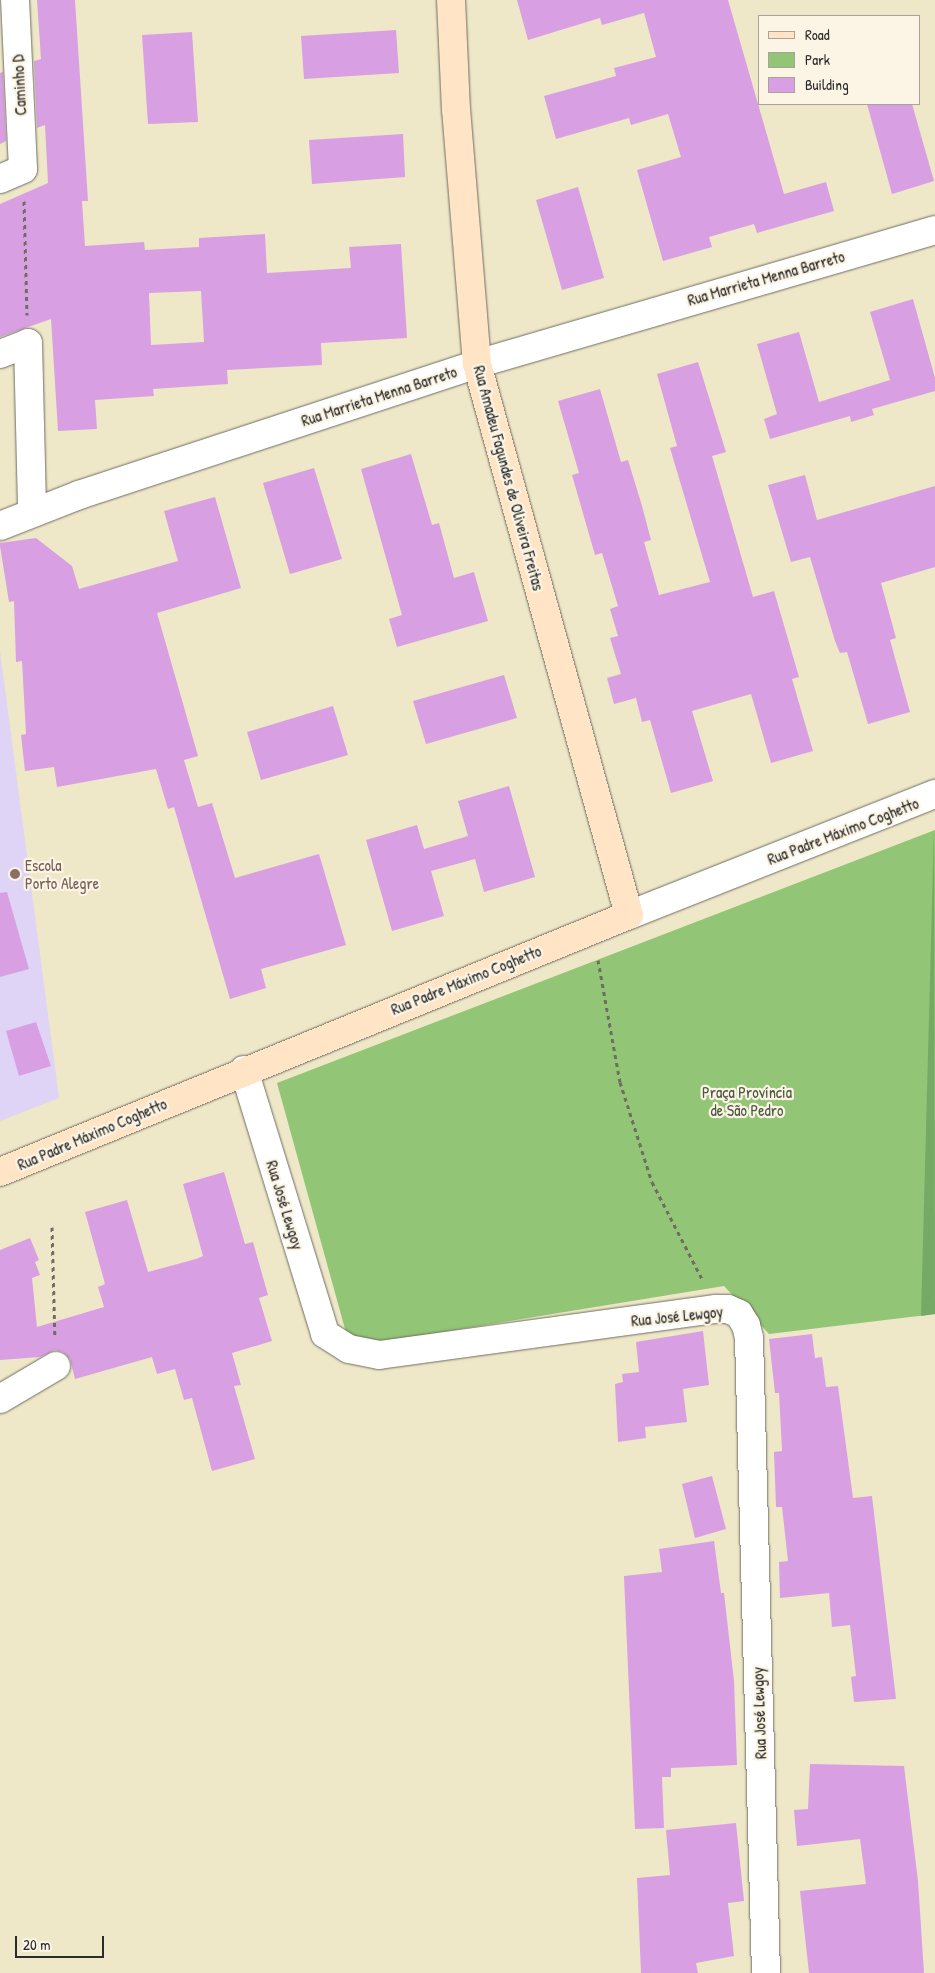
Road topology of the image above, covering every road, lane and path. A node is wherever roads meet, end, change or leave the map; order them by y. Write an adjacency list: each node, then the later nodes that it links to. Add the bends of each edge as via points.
1 (15, 0): 3 (street, Caminho D)
2 (451, 0): 7 (street, Rua Amadeu Fagundes de Oliveira Freitas, via 456,110)
3 (11, 174): 5 (path)
4 (935, 230): 7 (street, Rua Marrieta Menna Barreto)
5 (28, 343): 6 (street); 8 (street)
6 (0, 354)
7 (476, 364): 8 (street, Rua Marrieta Menna Barreto); 11 (street, Rua Amadeu Fagundes de Oliveira Freitas)
8 (32, 511): 9 (street, Rua Marrieta Menna Barreto)
9 (0, 526)
10 (935, 794): 11 (street, Rua Padre Máximo Coghetto)
11 (629, 915): 12 (street, Rua Padre Máximo Coghetto)
12 (592, 929): 13 (street, Rua Padre Máximo Coghetto); 16 (path, via 620,1082 650,1173)
13 (244, 1070): 14 (street, Rua Padre Máximo Coghetto); 16 (street, Rua José Lewgoy, via 324,1334 349,1349 379,1355)
14 (0, 1172)
15 (52, 1227): 17 (path)
16 (716, 1309): 19 (street, Rua José Lewgoy, via 728,1309 739,1314 749,1338)
17 (56, 1366): 18 (street)
18 (0, 1399)
19 (766, 1973)

